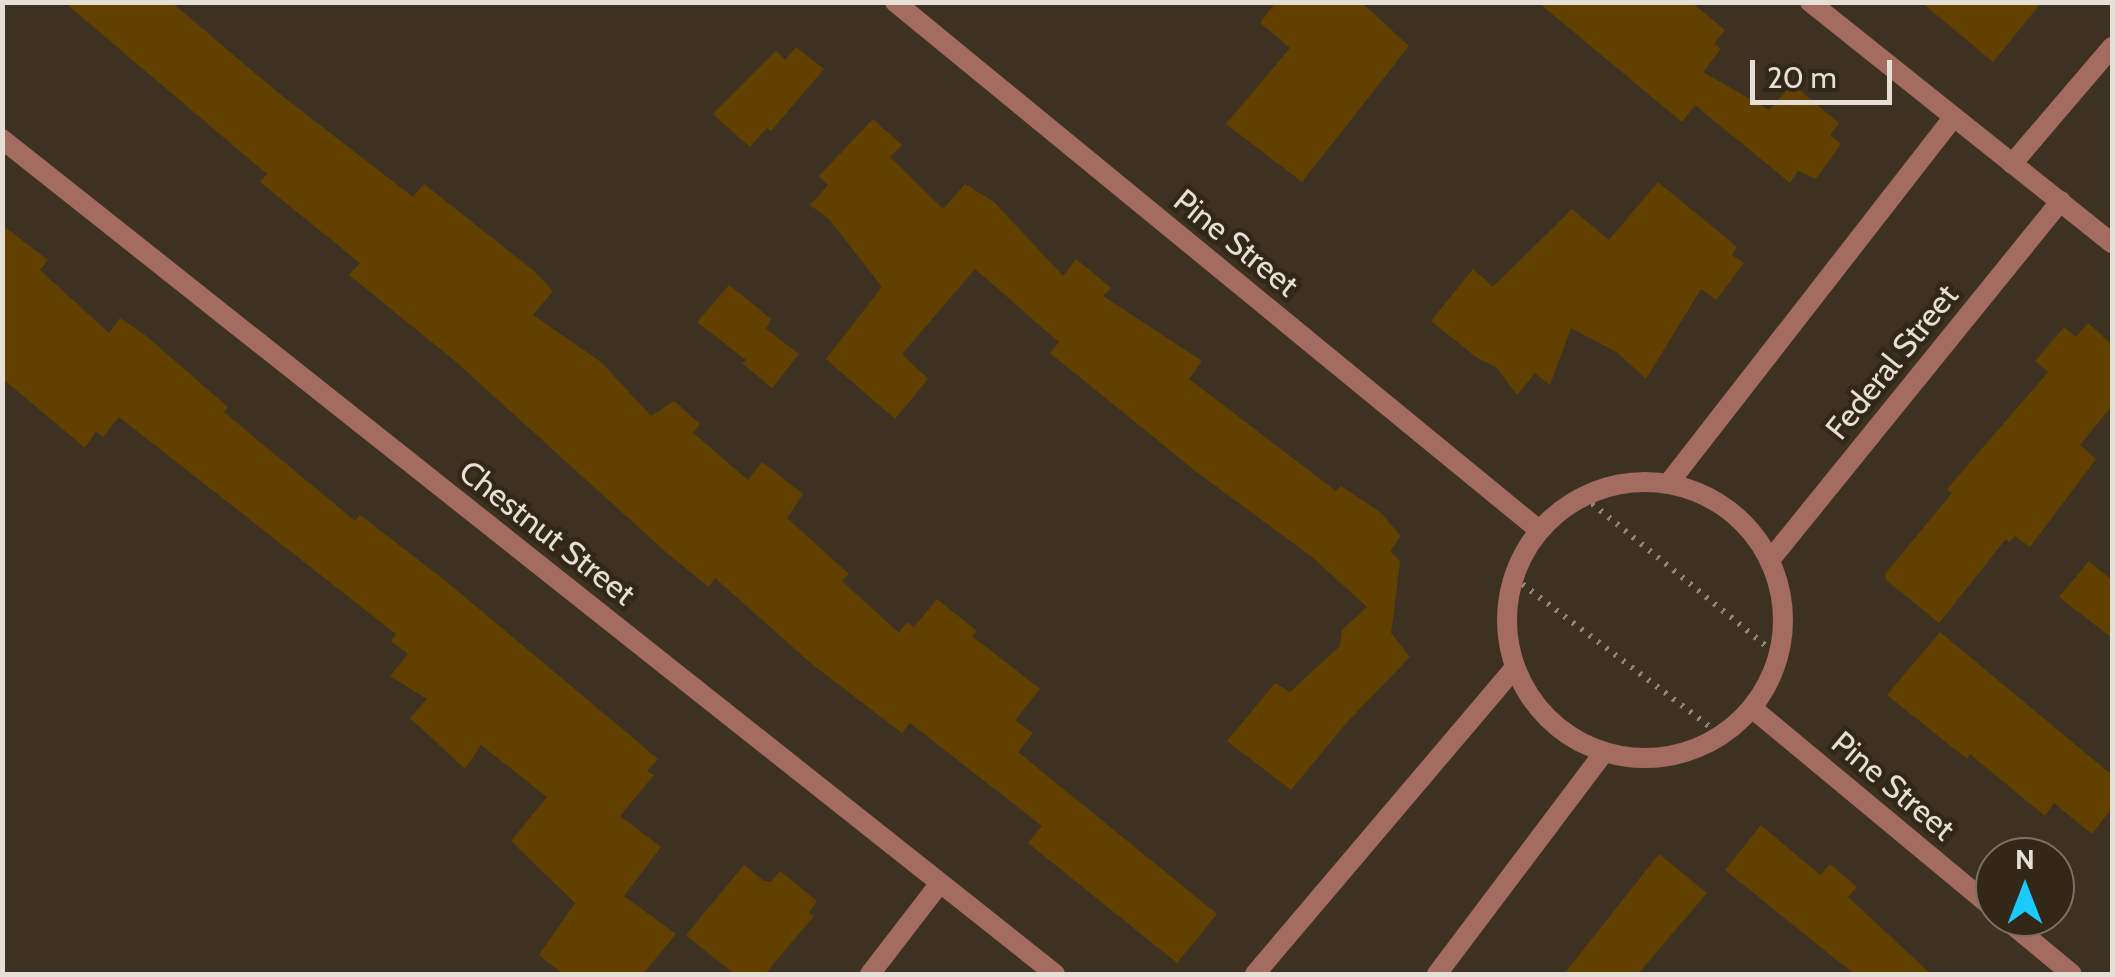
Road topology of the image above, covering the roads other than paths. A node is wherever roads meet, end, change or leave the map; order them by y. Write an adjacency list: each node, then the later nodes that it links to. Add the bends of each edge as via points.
1 (895, 2): 10 (street, Pine Street)
2 (1810, 2): 4 (street)
3 (2112, 46): 6 (street)
4 (1952, 119): 6 (street); 9 (street)
5 (2, 139): 15 (street, Chestnut Street)
6 (2012, 164): 7 (street)
7 (2061, 201): 8 (street); 11 (street, Federal Street)
8 (2112, 242)
9 (1668, 484): 10 (street, via 1621,484 1584,497); 11 (street, via 1710,498 1745,524)
10 (1539, 530): 12 (street, via 1514,578 1506,633)
11 (1770, 560): 13 (street, via 1782,597 1783,637 1772,675)
12 (1514, 669): 14 (street, via 1556,725); 20 (street)
13 (1752, 708): 14 (street, via 1722,736 1685,752 1644,759); 16 (street, Pine Street)
14 (1604, 752): 21 (street)
15 (940, 883): 18 (street); 19 (street, Chestnut Street)
16 (1975, 893)
17 (2027, 937): 22 (street)
18 (870, 974)
19 (1055, 974)
20 (1254, 974)
21 (1437, 974)
22 (2072, 974)

